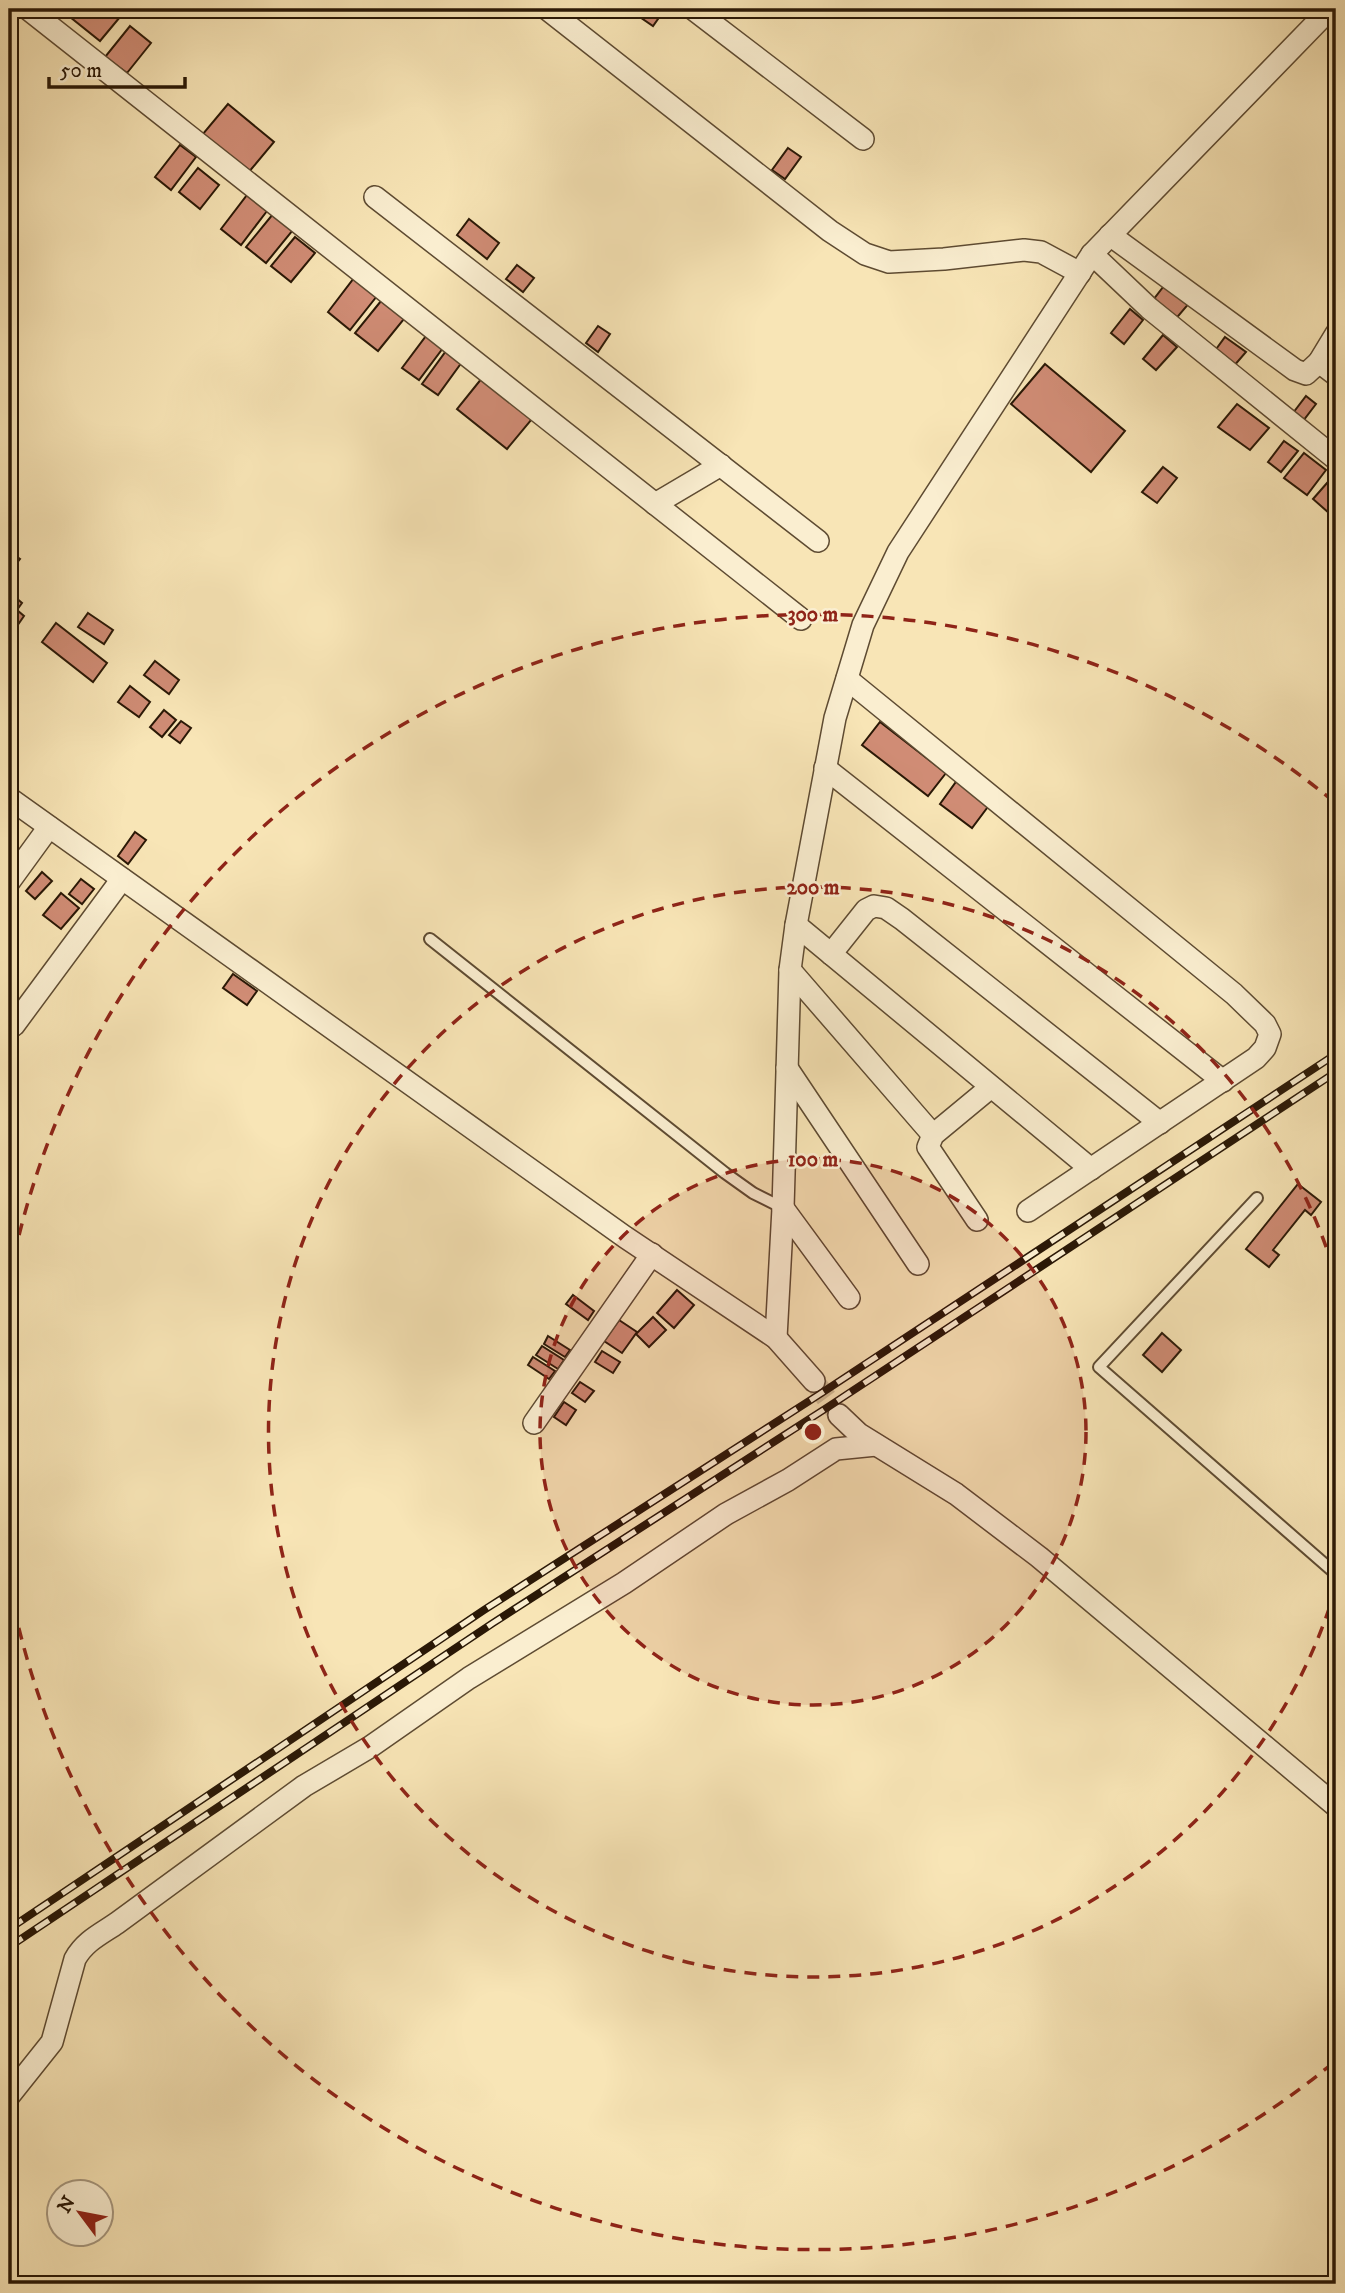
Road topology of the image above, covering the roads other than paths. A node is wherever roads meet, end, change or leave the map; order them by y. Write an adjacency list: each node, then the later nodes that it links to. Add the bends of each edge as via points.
1 (28, 9): 15 (street)
2 (547, 9): 9 (street, via 865,254 889,262 1024,250 1041,252)
3 (693, 9): 5 (street)
4 (1330, 9): 7 (street)
5 (863, 139)
6 (375, 198): 14 (street)
7 (1110, 235): 8 (street); 11 (street, via 1295,370 1306,374)
8 (1092, 254): 9 (street); 13 (street, via 1150,308)
9 (1074, 270): 18 (street, via 898,552 863,625)
10 (1336, 334): 11 (street)
11 (1319, 362): 12 (street)
12 (1336, 375)
13 (1336, 459)
14 (720, 465): 15 (street); 16 (street)
15 (655, 504): 17 (street)
16 (818, 541)
17 (801, 619)
18 (847, 679): 19 (street); 30 (street, via 1224,985 1265,1024 1270,1034 1265,1048)
19 (825, 768): 24 (street); 30 (street)
20 (9, 798): 21 (street)
21 (48, 827): 22 (street); 23 (street)
22 (122, 879): 28 (street); 39 (street)
23 (9, 882)
24 (796, 925): 26 (street); 27 (street)
25 (430, 939): 36 (lane, via 725,1173)
26 (831, 954): 31 (street); 32 (street, via 866,910 886,908)
27 (790, 970): 29 (street); 33 (street)
28 (9, 1029)
29 (787, 1068): 36 (street); 40 (street)
30 (1223, 1081): 32 (street)
31 (991, 1087): 33 (street); 34 (street)
32 (1160, 1122): 34 (street)
33 (933, 1135): 38 (street, via 929,1150)
34 (1091, 1169): 37 (street)
35 (1257, 1198): 47 (lane, via 1099,1367)
36 (783, 1208): 41 (street); 42 (street)
37 (1028, 1211)
38 (977, 1220)
39 (652, 1254): 42 (street); 45 (street)
40 (918, 1264)
41 (849, 1298)
42 (775, 1338): 43 (street)
43 (814, 1381)
44 (839, 1415): 46 (street)
45 (534, 1423)
46 (876, 1445): 48 (street, via 956,1494 1040,1557); 49 (street, via 836,1449 726,1514 304,1786 96,1936 75,1959 52,2042)
47 (1336, 1574)
48 (1336, 1806)
49 (9, 2096)

